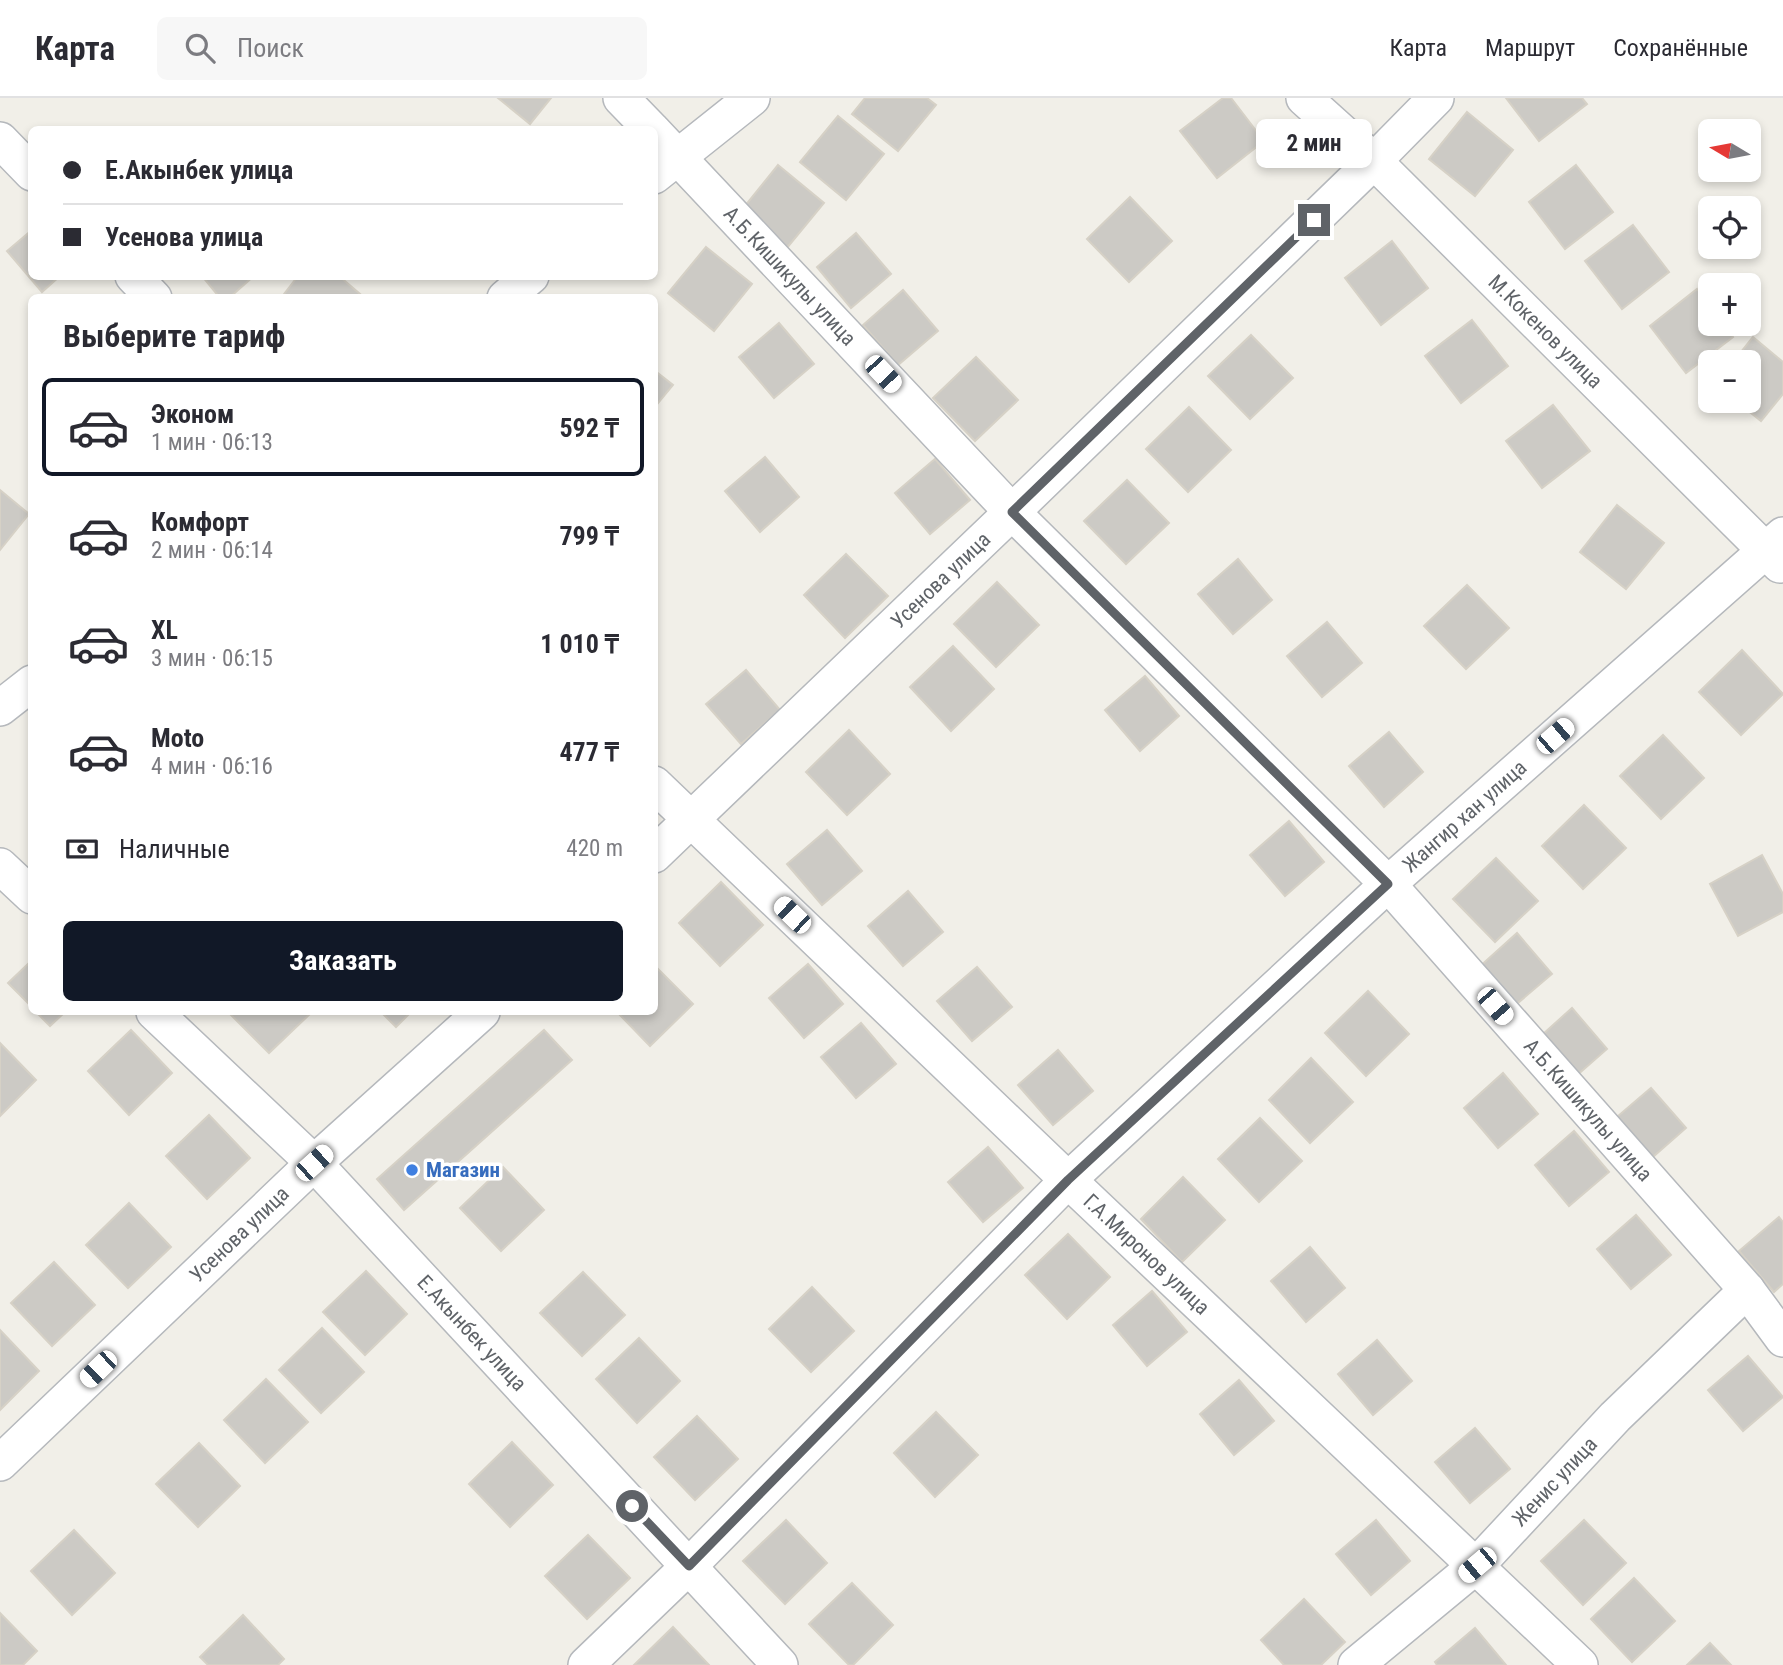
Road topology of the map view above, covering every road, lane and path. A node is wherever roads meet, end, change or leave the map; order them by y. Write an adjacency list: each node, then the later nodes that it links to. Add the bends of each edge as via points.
1 (621, 98): 5 (street, А.Б.Кишикулы улица)
2 (752, 98): 9 (street)
3 (1304, 98): 8 (street, М.Кокенов улица)
4 (1436, 98): 8 (street, Усенова улица)
5 (648, 126)
6 (0, 141): 10 (street)
7 (658, 144): 9 (street, А.Б.Кишикулы улица)
8 (1374, 161): 15 (street, Усенова улица); 16 (street, М.Кокенов улица)
9 (667, 166): 15 (street, А.Б.Кишикулы улица)
10 (28, 169)
11 (137, 280): 13 (street)
12 (526, 280): 14 (street)
13 (149, 294)
14 (510, 294)
15 (1012, 512): 20 (street, Усенова улица); 23 (street, А.Б.Кишикулы улица)
16 (1777, 551): 23 (street, Жангир хан улица)
17 (28, 685): 18 (street)
18 (0, 708)
19 (658, 788): 20 (street, Г.А.Миронов улица)
20 (693, 820): 21 (street, Усенова улица); 28 (street, Г.А.Миронов улица)
21 (658, 851)
22 (0, 866): 24 (street)
23 (1388, 884): 28 (street, Жангир хан улица); 29 (street, А.Б.Кишикулы улица)
24 (28, 892)
25 (157, 1015): 27 (street, Е.Акынбек улица)
26 (479, 1015): 27 (street, Усенова улица)
27 (314, 1163): 31 (street, Усенова улица); 33 (street, Е.Акынбек улица)
28 (1068, 1180): 32 (street, Г.А.Миронов улица); 33 (street, Жангир хан улица)
29 (1747, 1290): 30 (street, А.Б.Кишикулы улица); 32 (street, Женис улица, via 1615,1417)
30 (1783, 1339)
31 (0, 1463)
32 (1477, 1565): 36 (street, Женис улица); 37 (street, Г.А.Миронов улица)
33 (689, 1566): 34 (street, Жангир хан улица); 35 (street, Е.Акынбек улица)
34 (586, 1665)
35 (780, 1665)
36 (1356, 1665)
37 (1580, 1665)

